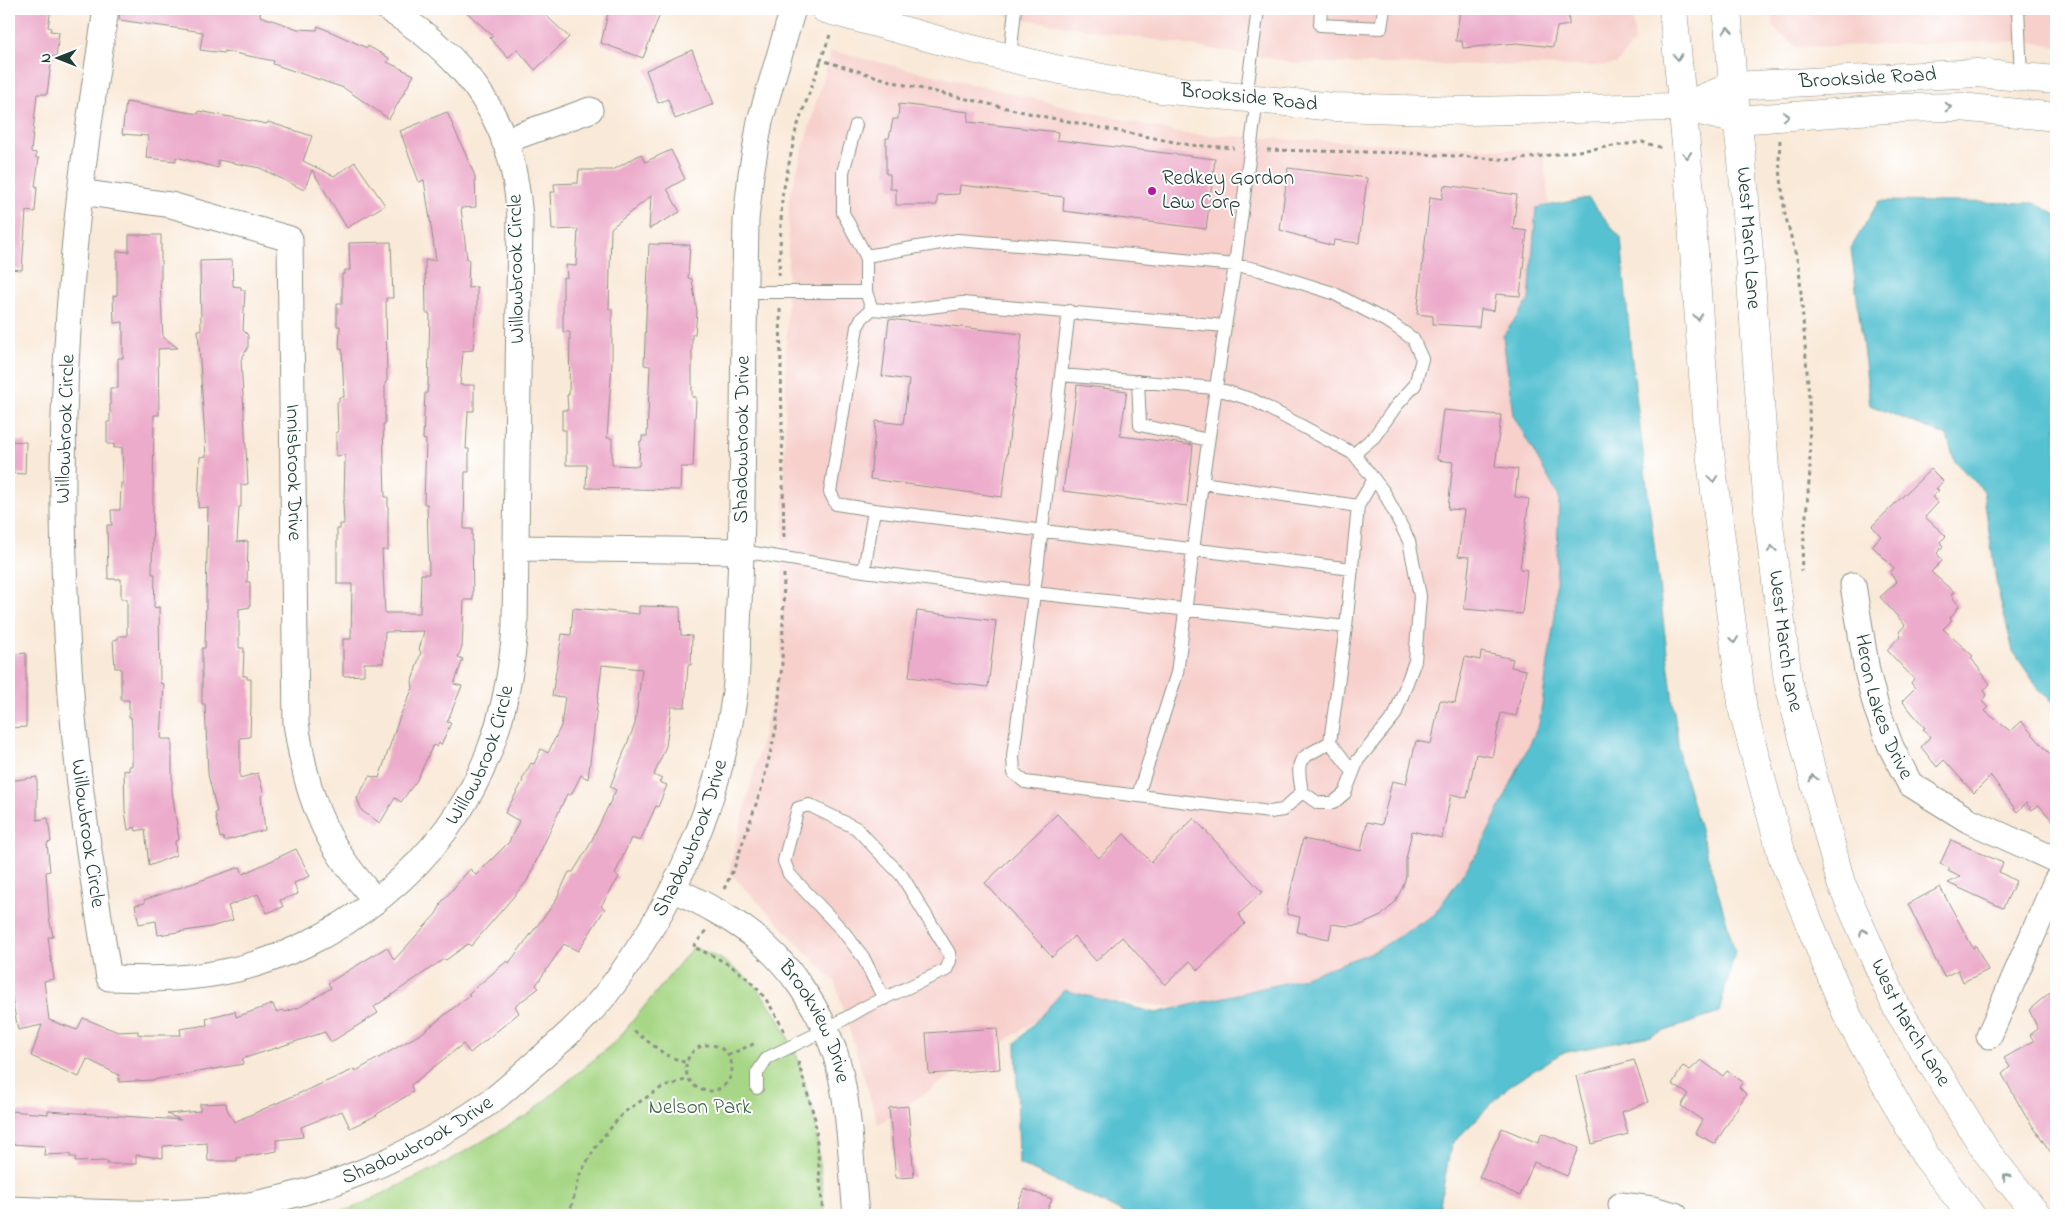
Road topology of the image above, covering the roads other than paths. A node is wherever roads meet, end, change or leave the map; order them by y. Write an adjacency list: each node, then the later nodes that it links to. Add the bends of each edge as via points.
1 (106, 9): 23 (street, Willowbrook Circle)
2 (388, 9): 22 (street, Willowbrook Circle, via 441,46 470,78 492,112)
3 (793, 9): 26 (street, Shadowbrook Drive, via 760,121 752,165 746,220)
4 (1015, 9): 12 (lane)
5 (1258, 9): 16 (lane)
6 (1321, 9): 7 (lane, via 1320,25 1382,28)
7 (1384, 9)
8 (1673, 9): 17 (main road, one-way to 17)
9 (1727, 9): 15 (main road, West March Lane, one-way to 9)
10 (2018, 9): 13 (lane)
11 (831, 11): 12 (main road, Brookside Road)
12 (1010, 58): 16 (main road, Brookside Road, via 1162,88)
13 (2021, 76): 14 (main road, Brookside Road); 15 (main road, Brookside Road, via 1940,74)
14 (2056, 80)
15 (1733, 86): 17 (main road, Brookside Road); 20 (main road, West March Lane)
16 (1252, 98): 17 (main road, Brookside Road, via 1332,107 1401,110); 25 (lane, via 1250,149)
17 (1682, 107): 20 (main road, Brookside Road); 66 (main road, one-way to 66, via 1706,429 1743,711 1784,860 1848,1017 1925,1156)
18 (590, 110): 22 (street)
19 (2056, 117): 20 (main road, Brookside Road, one-way to 19, via 1900,108 1961,107)
20 (1737, 120): 67 (main road, West March Lane, one-way to 20, via 1986,1151 1897,1008 1841,883 1788,681 1769,523)
21 (856, 125): 24 (lane, via 843,172 843,213)
22 (504, 141): 41 (street, Willowbrook Circle, via 517,186 520,218)
23 (80, 192): 57 (street, Innisbrook Drive, via 171,205 290,239 296,723 311,797 325,830 342,858); 57 (street, Willowbrook Circle, via 64,419 66,601 80,782 108,978 171,979 219,973 262,962 302,946)
24 (866, 256): 25 (lane, via 958,240); 27 (lane)
25 (1235, 265): 30 (lane); 35 (lane, via 1333,293 1392,324 1413,339 1422,358 1415,385 1374,437)
26 (745, 292): 27 (lane); 43 (street, Shadowbrook Drive)
27 (866, 292): 28 (lane)
28 (872, 309): 29 (lane, via 898,311 962,303); 39 (lane, via 857,327 830,492 836,504)
29 (1069, 311): 30 (lane); 31 (lane)
30 (1224, 326): 33 (lane)
31 (1062, 375): 32 (lane); 40 (lane)
32 (1138, 381): 33 (lane); 34 (lane, via 1140,425)
33 (1216, 388): 34 (lane); 35 (lane, via 1253,400)
34 (1208, 440): 37 (lane)
35 (1354, 454): 36 (lane)
36 (1374, 480): 38 (lane); 51 (lane, via 1384,492 1409,541 1420,596 1415,660 1395,715 1358,760)
37 (1202, 483): 38 (lane); 42 (lane)
38 (1358, 506): 44 (lane)
39 (874, 510): 40 (lane); 45 (lane)
40 (1042, 531): 42 (lane); 47 (lane)
41 (516, 548): 43 (street); 57 (street, Willowbrook Circle, via 512,663 504,706 490,751 453,820 428,852)
42 (1193, 550): 44 (lane); 48 (lane)
43 (742, 551): 45 (lane); 56 (street, Shadowbrook Drive, via 735,691 724,751 708,806)
44 (1352, 569): 49 (lane)
45 (864, 571): 47 (lane)
46 (1853, 585): 54 (street, Heron Lakes Drive, via 1876,707 1910,784 1976,824)
47 (1034, 593): 48 (lane); 53 (lane, via 1013,756 1014,774 1025,782)
48 (1186, 609): 49 (lane); 53 (lane, via 1178,673)
49 (1346, 627): 50 (lane)
50 (1330, 742): 51 (lane); 52 (lane, via 1304,755 1298,768)
51 (1353, 772): 52 (lane, via 1345,793 1332,803 1318,803)
52 (1302, 792): 53 (lane, via 1283,810 1270,812)
53 (1138, 795)
54 (2056, 860)
55 (2056, 881): 60 (street)
56 (674, 889): 59 (street, Brookview Drive, via 751,934 780,961 803,989); 63 (street, Shadowbrook Drive, via 640,946 604,996 565,1038 490,1102 445,1132 397,1157 325,1185 232,1208 178,1214)
57 (376, 901)
58 (884, 999): 58 (lane, via 946,970 949,953 902,876 856,828 809,805 798,808 784,861 789,874 863,957); 59 (lane)
59 (825, 1030): 61 (lane, via 767,1058 757,1073); 64 (street, Brookview Drive, via 835,1053 844,1092)
60 (1988, 1036)
61 (757, 1088)
62 (1621, 1205): 65 (street)
63 (9, 1209)
64 (856, 1215)
65 (1675, 1215)
66 (1971, 1215)
67 (2037, 1215)

